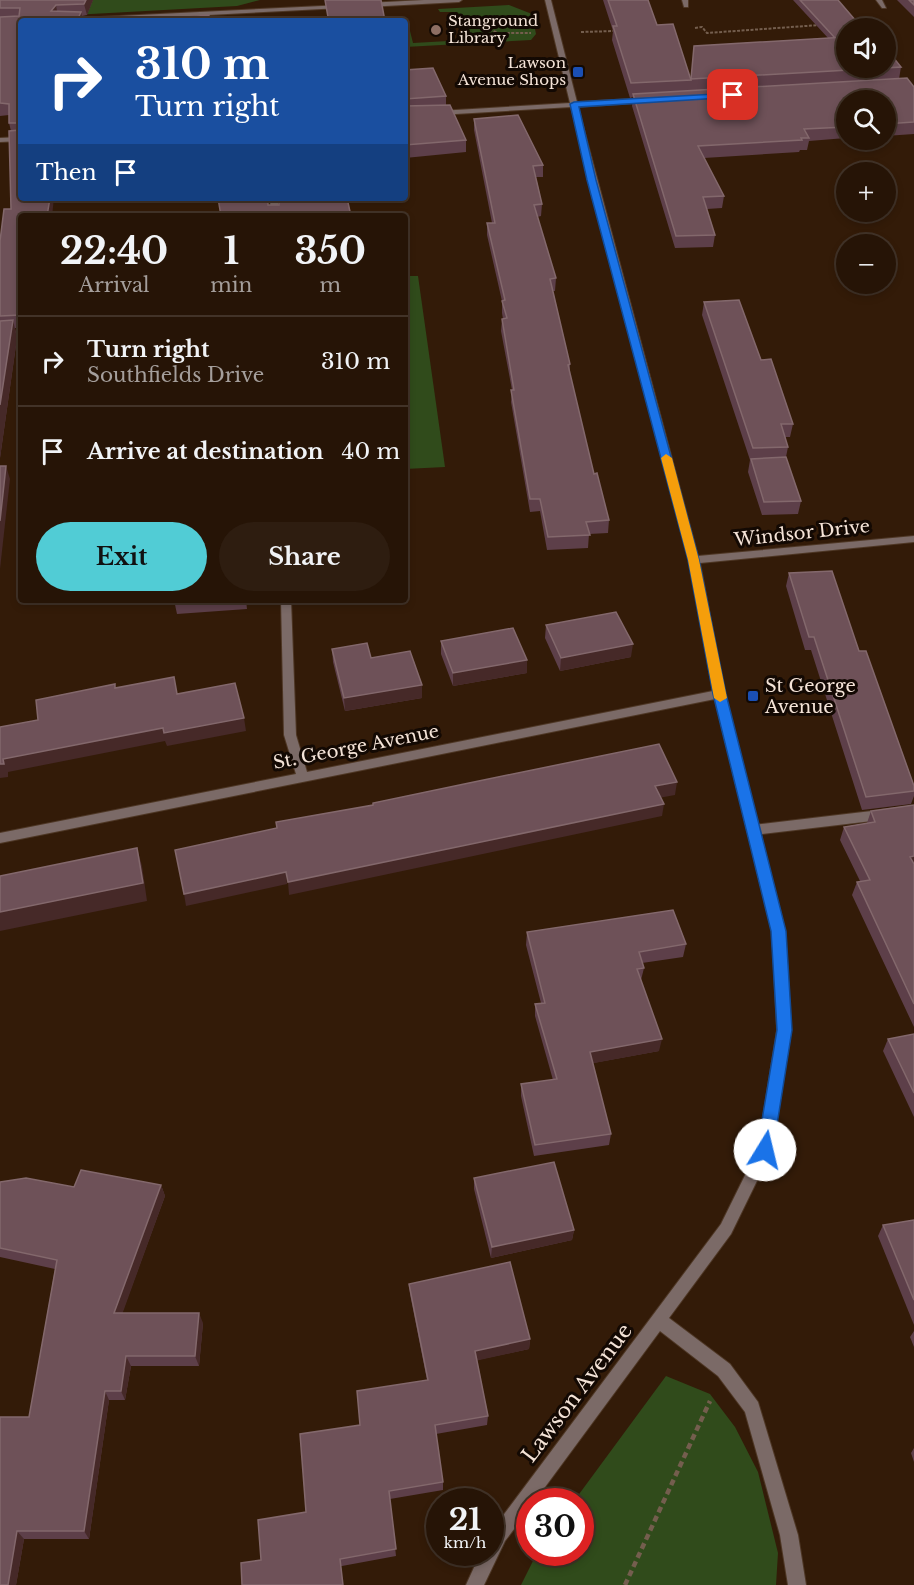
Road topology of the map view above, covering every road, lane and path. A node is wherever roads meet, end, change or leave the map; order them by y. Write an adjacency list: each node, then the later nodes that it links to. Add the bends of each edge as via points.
1 (275, 0): 8 (street)
2 (459, 0): 5 (street)
3 (548, 0): 14 (street, Lawson Avenue)
4 (879, 0): 7 (street)
5 (359, 5)
6 (347, 6): 8 (street)
7 (884, 7)
8 (276, 10): 9 (street)
9 (117, 18)
10 (468, 20): 14 (path, via 498,33)
11 (825, 25): 12 (path, via 707,33 702,27)
12 (691, 28)
13 (623, 30): 14 (path)
14 (555, 33): 16 (street, Lawson Avenue)
15 (656, 100): 16 (street)
16 (574, 104): 17 (street); 21 (street, Lawson Avenue)
17 (428, 114)
18 (18, 139): 19 (street)
19 (0, 140)
20 (914, 539): 21 (street, Windsor Drive)
21 (694, 560): 23 (street, Lawson Avenue)
22 (286, 603): 24 (street, via 290,735)
23 (719, 694): 24 (street, St. George Avenue); 26 (street, Lawson Avenue)
24 (302, 776): 27 (street, St. George Avenue)
25 (914, 811): 26 (street)
26 (753, 830): 28 (street, Lawson Avenue, via 778,931 784,1030 765,1150 726,1229)
27 (0, 838)
28 (659, 1320): 29 (street, Lawson Avenue); 30 (street, Lawson Avenue)
29 (724, 1370): 33 (path); 34 (street, Lawson Avenue, via 752,1408 789,1535)
30 (504, 1528)
31 (484, 1566): 32 (street, Lawson Avenue)
32 (475, 1585)
33 (625, 1585)
34 (797, 1585)

